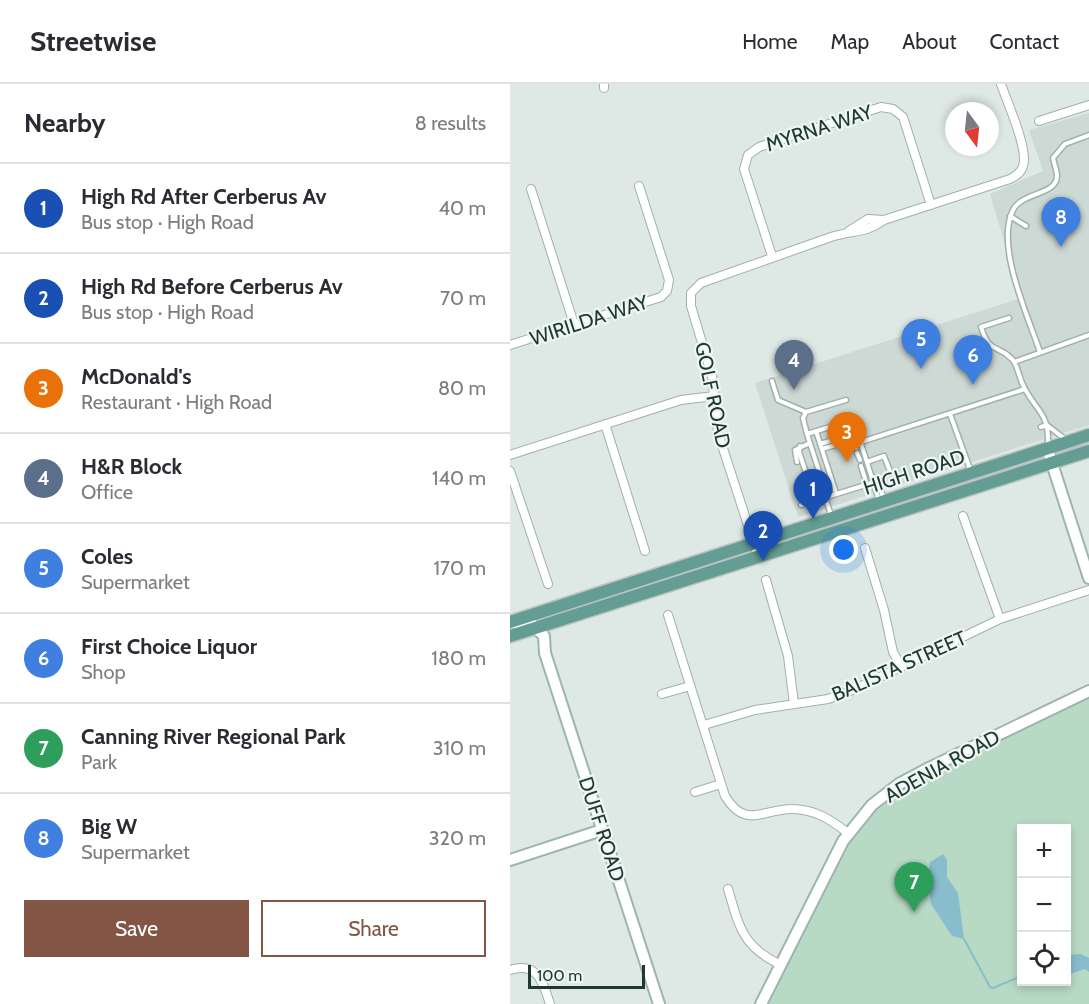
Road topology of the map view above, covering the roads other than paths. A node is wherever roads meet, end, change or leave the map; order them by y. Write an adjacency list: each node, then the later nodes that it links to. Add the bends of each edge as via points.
1 (1001, 84): 7 (street, GOLF ROAD, via 1023,150 1023,166 1010,179)
2 (1089, 105): 3 (street)
3 (1040, 121)
4 (1089, 135): 8 (lane, via 1059,148 1053,158 1057,174 1054,183 1021,199)
5 (639, 186): 12 (street, WIRILDA WAY, via 669,280 667,291 661,297)
6 (531, 189): 12 (street)
7 (931, 205): 10 (street, GOLF ROAD, via 884,219 871,229 849,231); 10 (street, MYRNA WAY, via 903,117 893,109 881,108 759,147 748,155 744,169)
8 (1010, 216): 9 (lane); 17 (lane, via 1010,258)
9 (1026, 226)
10 (772, 256): 21 (street, GOLF ROAD, via 701,283 691,293)
11 (1009, 318): 18 (lane, via 981,327 986,343)
12 (574, 324): 16 (street, WIRILDA WAY)
13 (1089, 335): 15 (lane)
14 (1062, 337): 15 (lane)
15 (1064, 343): 17 (lane)
16 (510, 345)
17 (1040, 352): 18 (lane)
18 (1014, 362): 20 (lane)
19 (772, 381): 23 (lane, via 778,400)
20 (1025, 389): 24 (lane); 26 (lane)
21 (714, 396): 25 (street, via 681,400); 59 (street, GOLF ROAD, via 718,433)
22 (846, 400): 23 (lane)
23 (806, 412): 29 (lane, via 803,418)
24 (950, 414): 32 (lane); 45 (lane)
25 (605, 424): 38 (street); 61 (street)
26 (1047, 425): 27 (lane); 31 (lane, via 1062,438); 36 (lane)
27 (1041, 427)
28 (816, 431): 29 (lane); 32 (lane, via 849,421 855,425); 35 (lane)
29 (807, 434): 33 (lane)
30 (1089, 435): 31 (main road, HIGH ROAD)
31 (1071, 440): 36 (main road, HIGH ROAD)
32 (861, 442): 42 (lane)
33 (810, 443): 34 (lane); 50 (lane)
34 (800, 446): 40 (lane, via 795,450); 51 (lane)
35 (821, 447): 39 (lane, via 853,440); 49 (lane)
36 (1051, 447): 41 (street); 45 (main road, HIGH ROAD)
37 (1089, 451): 41 (main road, HIGH ROAD)
38 (510, 455)
39 (860, 460)
40 (797, 462)
41 (1055, 462): 52 (main road, HIGH ROAD); 62 (street); 64 (street)
42 (868, 464): 44 (lane, via 884,456); 46 (lane); 48 (lane, via 862,467)
43 (510, 471): 66 (street)
44 (891, 474)
45 (971, 474): 53 (main road, HIGH ROAD)
46 (872, 476): 47 (lane); 53 (lane, via 879,482)
47 (872, 483): 48 (lane); 53 (lane)
48 (867, 485): 49 (lane)
49 (836, 493): 50 (lane)
50 (826, 497): 51 (lane); 57 (lane)
51 (815, 500): 54 (lane)
52 (929, 502): 55 (lane); 58 (main road, HIGH ROAD)
53 (884, 504): 57 (main road, HIGH ROAD); 58 (lane)
54 (801, 505)
55 (895, 507)
56 (963, 516): 70 (street)
57 (832, 519): 59 (main road, HIGH ROAD)
58 (866, 523): 63 (main road, HIGH ROAD)
59 (754, 543): 63 (street, GOLF ROAD); 68 (main road, HIGH ROAD)
60 (865, 548): 74 (street, via 893,652)
61 (645, 551)
62 (1089, 555)
63 (758, 556): 72 (main road, HIGH ROAD)
64 (1089, 578)
65 (765, 580): 78 (street, via 788,656)
66 (548, 584)
67 (1089, 590): 70 (street, BALISTA STREET)
68 (557, 607): 71 (main road, HIGH ROAD); 72 (street)
69 (668, 615): 75 (street)
70 (1000, 620): 74 (street, BALISTA STREET)
71 (510, 622): 72 (street)
72 (538, 627): 73 (main road, HIGH ROAD); 82 (street, DUFF ROAD, via 536,638 546,653)
73 (510, 636)
74 (901, 666): 78 (street, BALISTA STREET, via 828,699)
75 (690, 686): 77 (street); 79 (street)
76 (1089, 691): 83 (street, ADENIA ROAD, via 899,784 872,805)
77 (662, 694)
78 (794, 704): 79 (street, BALISTA STREET)
79 (704, 724): 80 (street)
80 (721, 784): 81 (street); 83 (street, via 732,808 740,813 750,816 790,809 809,811 826,817)
81 (695, 792)
82 (602, 830): 84 (street); 89 (street, DUFF ROAD)
83 (848, 833): 86 (street, ADENIA ROAD)
84 (510, 860)
85 (728, 889): 86 (street, via 741,932 751,946)
86 (779, 963): 90 (street, ADENIA ROAD)
87 (510, 970): 88 (street, via 520,966 532,969 542,979)
88 (550, 1004)
89 (659, 1004)
90 (760, 1004)

